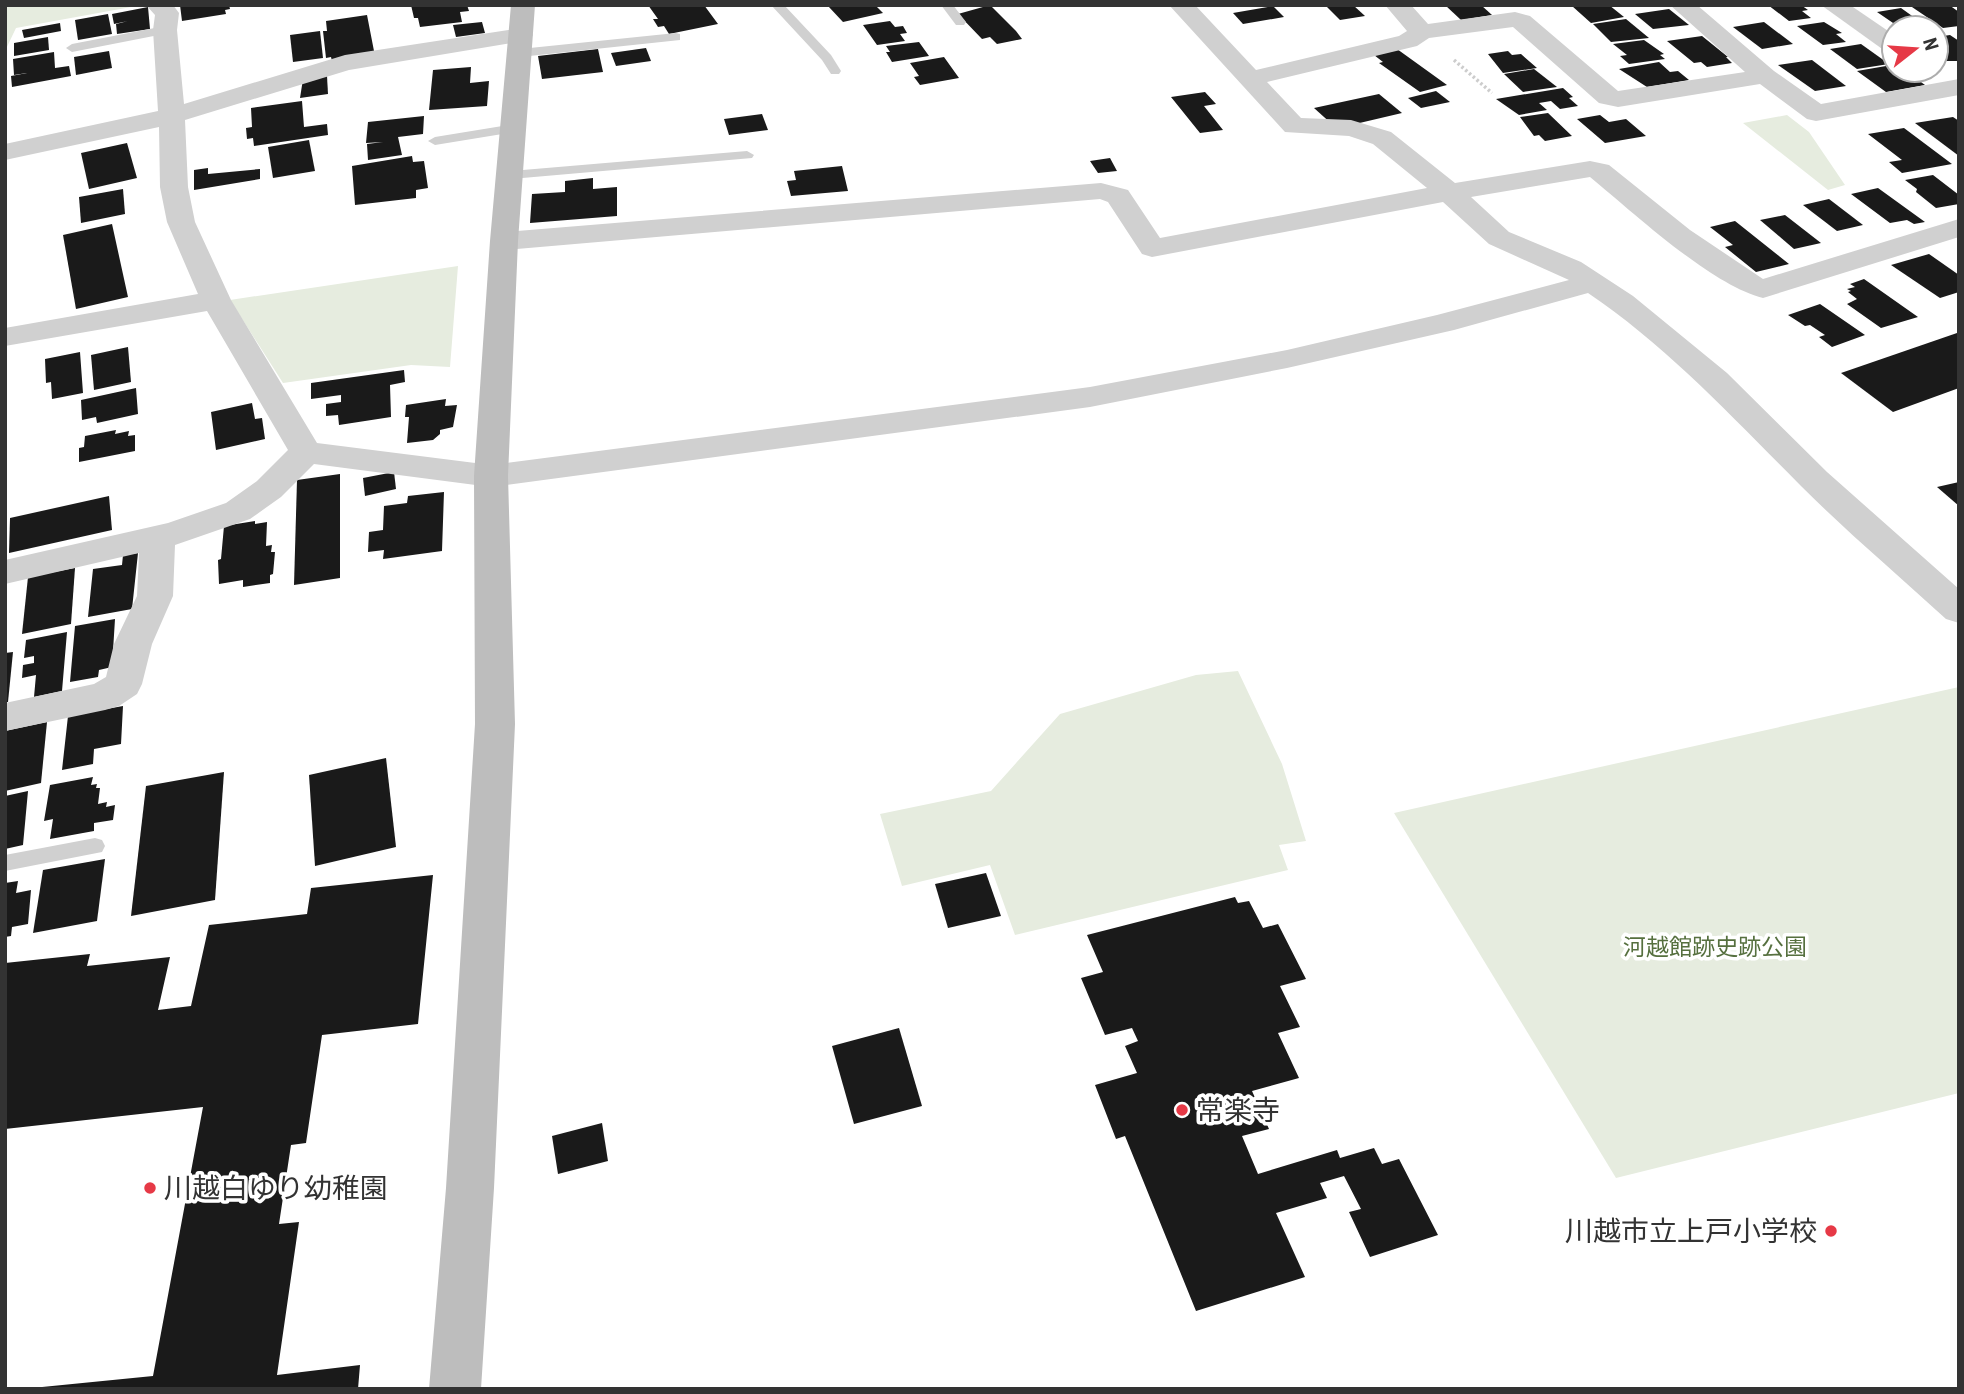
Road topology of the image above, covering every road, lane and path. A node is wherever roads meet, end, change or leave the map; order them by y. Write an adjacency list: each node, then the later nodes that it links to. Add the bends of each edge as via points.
1 (158, 5): 9 (street, via 167,13)
2 (777, 5): 15 (lane)
3 (948, 5): 8 (lane)
4 (1181, 5): 17 (street)
5 (1397, 5): 11 (street)
6 (1682, 5): 16 (street)
7 (1833, 5): 13 (street)
8 (960, 22)
9 (165, 30): 14 (lane); 19 (street)
10 (522, 31): 12 (lane); 19 (street, via 345,63); 20 (street)
11 (1422, 32): 16 (street, via 1515,19 1608,97 1618,99); 17 (street, via 1408,41)
12 (676, 37)
13 (1880, 37)
14 (72, 48)
15 (835, 71)
16 (1765, 76): 18 (street, via 1815,113)
17 (1249, 79): 25 (street, via 1294,126 1351,128 1382,138)
18 (1959, 87)
19 (173, 116): 22 (street); 29 (street, via 174,187 181,222)
20 (515, 128): 21 (lane); 24 (street)
21 (435, 141)
22 (5, 152)
23 (747, 155): 24 (lane)
24 (511, 175): 27 (street)
25 (1448, 192): 26 (street, via 1590,169 1750,285 1763,289); 27 (street, via 1152,248 1118,197 1101,191); 28 (street, via 1499,238)
26 (1959, 228)
27 (504, 241): 32 (street)
28 (1594, 282): 32 (street, via 1287,359 1090,397); 35 (street, via 1716,380 1815,481)
29 (216, 300): 30 (street); 31 (street)
30 (5, 337)
31 (306, 452): 32 (street); 33 (street, via 269,489 238,511)
32 (491, 476): 39 (street, via 495,724)
33 (158, 537): 34 (street); 36 (street, via 155,596 133,644 124,684 105,696)
34 (5, 572)
35 (1959, 611)
36 (5, 717)
37 (96, 846): 38 (lane)
38 (5, 863)
39 (455, 1389)

